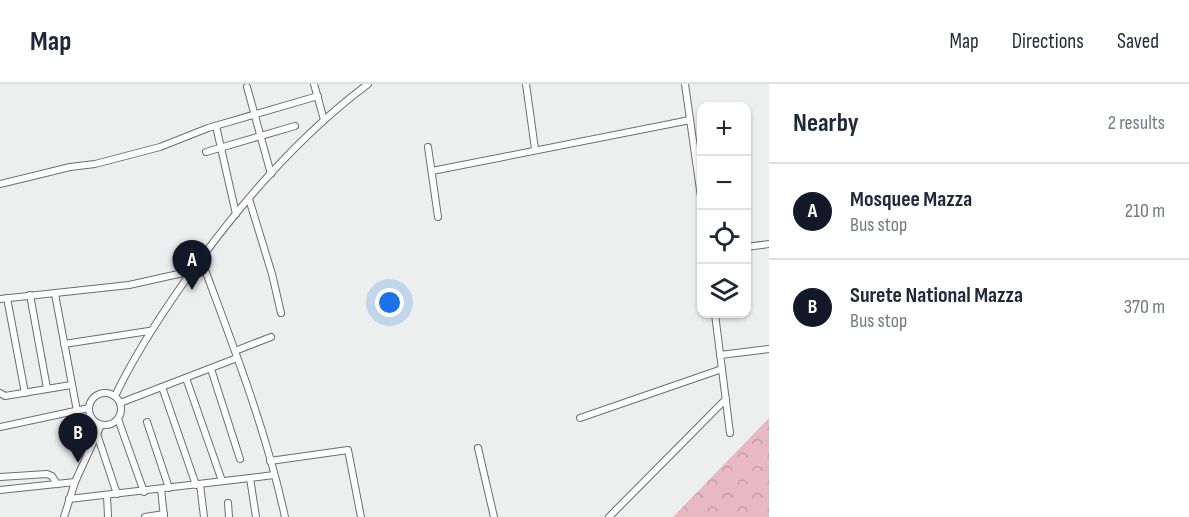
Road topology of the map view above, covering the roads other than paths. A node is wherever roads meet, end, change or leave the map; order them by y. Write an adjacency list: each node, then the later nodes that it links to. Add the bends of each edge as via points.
1 (314, 84): 6 (street)
2 (368, 84): 8 (street)
3 (526, 84): 15 (street)
4 (685, 84): 9 (street)
5 (247, 87): 7 (street)
6 (318, 96): 7 (street); 8 (street)
7 (256, 115): 10 (street); 12 (street)
8 (324, 120): 19 (street)
9 (690, 120): 15 (street); 17 (street)
10 (216, 126): 14 (street); 20 (street, via 160,147)
11 (295, 126): 12 (street)
12 (262, 137): 14 (street); 19 (street)
13 (428, 147): 18 (street)
14 (221, 148): 16 (street); 22 (street)
15 (535, 149): 18 (street)
16 (206, 152)
17 (697, 169)
18 (432, 171): 23 (street)
19 (271, 174): 21 (street)
20 (0, 184)
21 (249, 199): 22 (street); 31 (street)
22 (236, 214): 26 (street)
23 (438, 217)
24 (769, 244): 25 (street)
25 (751, 246)
26 (201, 259): 27 (street); 37 (street)
27 (192, 271): 28 (street, via 129,285); 33 (street)
28 (54, 294): 29 (street); 35 (street)
29 (30, 295): 30 (street); 44 (street)
30 (4, 298): 46 (street)
31 (281, 313)
32 (715, 318): 38 (street)
33 (149, 331): 35 (street); 47 (street)
34 (271, 337): 37 (street)
35 (64, 344): 42 (street)
36 (769, 349): 38 (street)
37 (236, 355): 39 (street); 61 (street)
38 (720, 355): 40 (street)
39 (211, 369): 41 (street); 60 (street)
40 (722, 369): 48 (street); 53 (street)
41 (186, 378): 43 (street); 65 (street)
42 (71, 385): 44 (street); 51 (street)
43 (162, 387): 49 (street); 68 (street)
44 (47, 388): 46 (street)
45 (0, 393): 46 (street)
46 (25, 393)
47 (115, 396): 49 (street); 50 (street, via 101,394)
48 (726, 399): 58 (street); 87 (street)
49 (120, 403): 52 (street)
50 (89, 408): 51 (street); 55 (street, via 93,420)
51 (77, 411): 56 (street)
52 (118, 418): 55 (street); 72 (street)
53 (580, 418)
54 (147, 422): 69 (street)
55 (101, 425): 57 (street)
56 (0, 426)
57 (97, 433): 66 (street); 73 (street)
58 (730, 433)
59 (478, 448): 86 (street)
60 (240, 459)
61 (270, 461): 62 (street); 85 (street, via 348,450)
62 (274, 475): 64 (street); 84 (street)
63 (0, 477): 67 (street, via 47,474)
64 (250, 478): 65 (street); 83 (street)
65 (222, 481): 68 (street)
66 (75, 482): 67 (street); 75 (street)
67 (57, 484): 71 (street)
68 (198, 484): 69 (street); 81 (street)
69 (169, 488): 70 (street)
70 (161, 489): 72 (street); 77 (street)
71 (0, 490)
72 (144, 492): 73 (street)
73 (117, 494): 74 (street)
74 (107, 495): 75 (street); 79 (street)
75 (69, 499): 78 (street)
76 (228, 503): 82 (street)
77 (164, 516): 80 (street)
78 (64, 517)
79 (108, 517)
80 (145, 517)
81 (204, 517)
82 (229, 517)
83 (256, 517)
84 (285, 517)
85 (361, 517)
86 (494, 517)
87 (609, 517)

